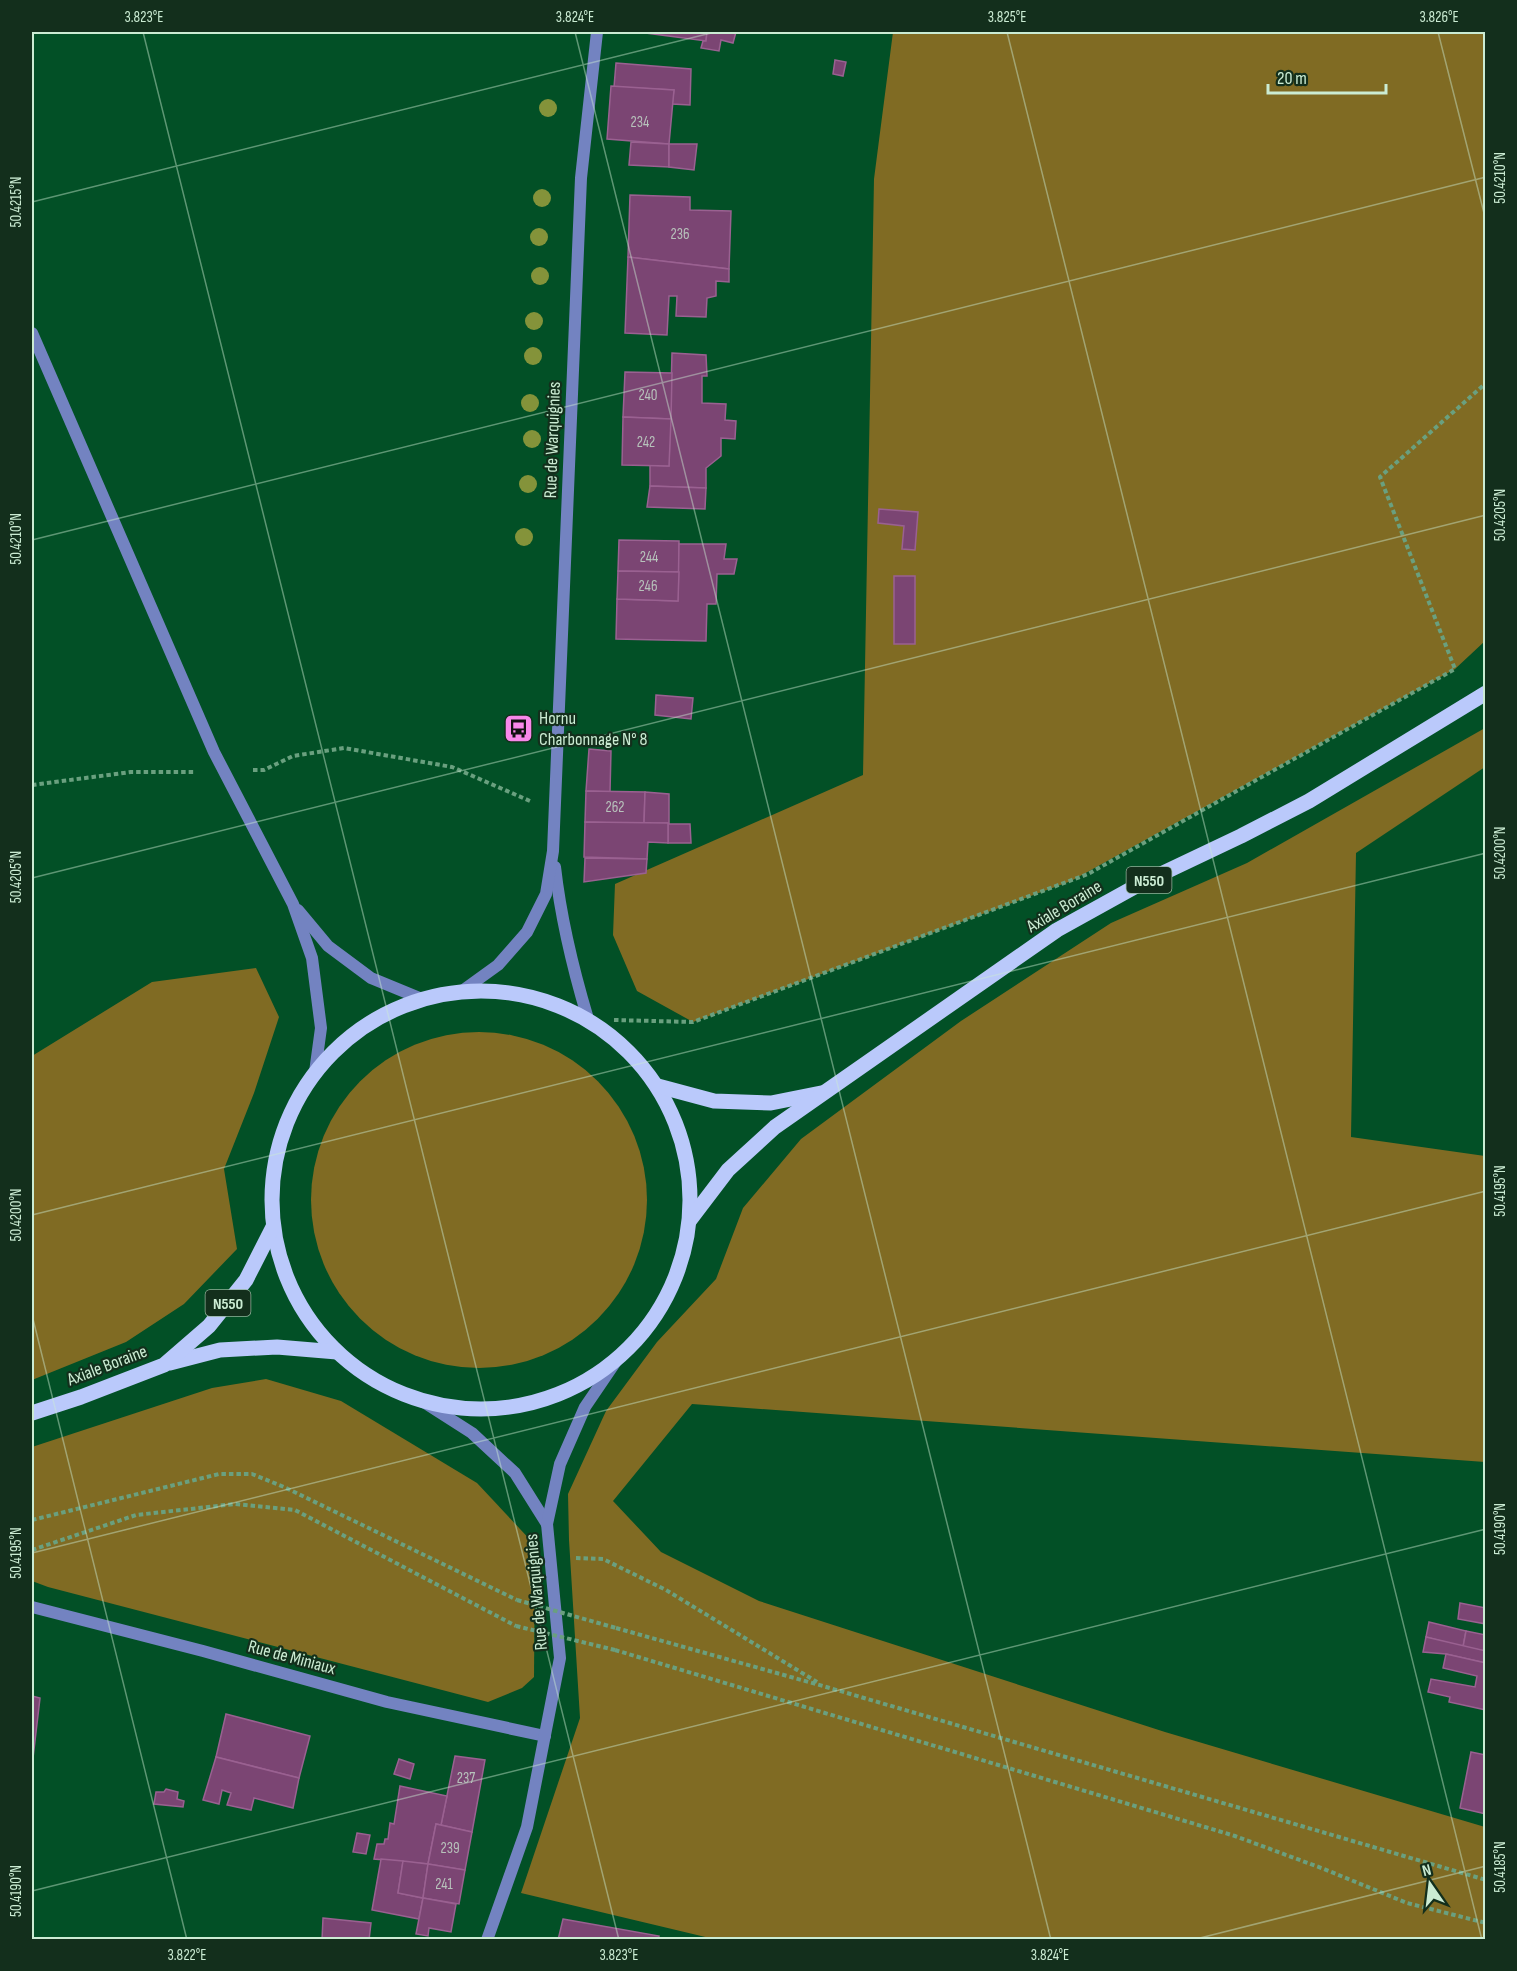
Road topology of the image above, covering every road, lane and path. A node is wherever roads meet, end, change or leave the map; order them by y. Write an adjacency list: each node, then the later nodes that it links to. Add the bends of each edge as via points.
1 (597, 32): 7 (street, Rue de Warquignies, via 581,178)
2 (32, 333): 5 (street)
3 (1485, 383): 12 (path, via 1380,477 1455,669 1071,881 693,1022)
4 (1485, 693): 15 (main road, Axiale Boraine / N550, via 1309,801 1140,884 1057,930)
5 (224, 772): 6 (path, via 131,772); 7 (path, via 264,770 293,756 344,748 452,767); 9 (street)
6 (32, 785)
7 (555, 813): 8 (street, Rue de Warquignies)
8 (553, 851): 10 (street, via 546,894 527,932 498,965); 12 (street, via 571,963)
9 (293, 904): 11 (street, via 328,946 371,978); 13 (street, via 312,958 321,1029)
10 (462, 991): 11 (main road, Axiale Boraine); 12 (main road, Axiale Boraine, via 527,995)
11 (422, 999): 13 (main road, Axiale Boraine, via 362,1027)
12 (588, 1019): 14 (main road, Axiale Boraine, via 627,1049)
13 (315, 1072): 17 (main road, Axiale Boraine, via 293,1107 278,1145 272,1185)
14 (658, 1086): 15 (main road, Axiale Boraine / N550, via 714,1101 771,1103); 16 (main road, Axiale Boraine, via 679,1128 690,1174)
15 (827, 1092): 16 (main road, via 775,1127 728,1170)
16 (690, 1220): 19 (main road, Axiale Boraine, via 678,1273 654,1318)
17 (273, 1227): 18 (main road, Axiale Boraine, via 294,1294 313,1326); 20 (main road, Axiale Boraine / N550, via 246,1280 209,1326)
18 (337, 1352): 20 (main road, via 277,1347 220,1350); 21 (main road, Axiale Boraine, via 377,1381)
19 (620, 1357): 21 (main road, Axiale Boraine, via 560,1394 491,1409); 24 (street, Rue de Warquignies, via 585,1407 560,1464)
20 (164, 1365): 22 (main road, Axiale Boraine / N550)
21 (422, 1401): 24 (street, via 472,1432 515,1473)
22 (32, 1413)
23 (32, 1520): 28 (path, bridge, via 219,1474 252,1474 517,1600)
24 (547, 1524): 29 (street, Rue de Warquignies, via 560,1658)
25 (32, 1550): 31 (path, bridge, via 136,1515 235,1504 295,1510 516,1626 615,1650 1235,1836 1407,1903)
26 (603, 1559): 28 (path, via 666,1590)
27 (32, 1607): 29 (street, Rue de Miniaux, via 387,1702)
28 (823, 1686): 30 (path)
29 (545, 1736): 32 (street, Rue de Warquignies, via 527,1827)
30 (1485, 1880)
31 (1485, 1923)
32 (487, 1940)

